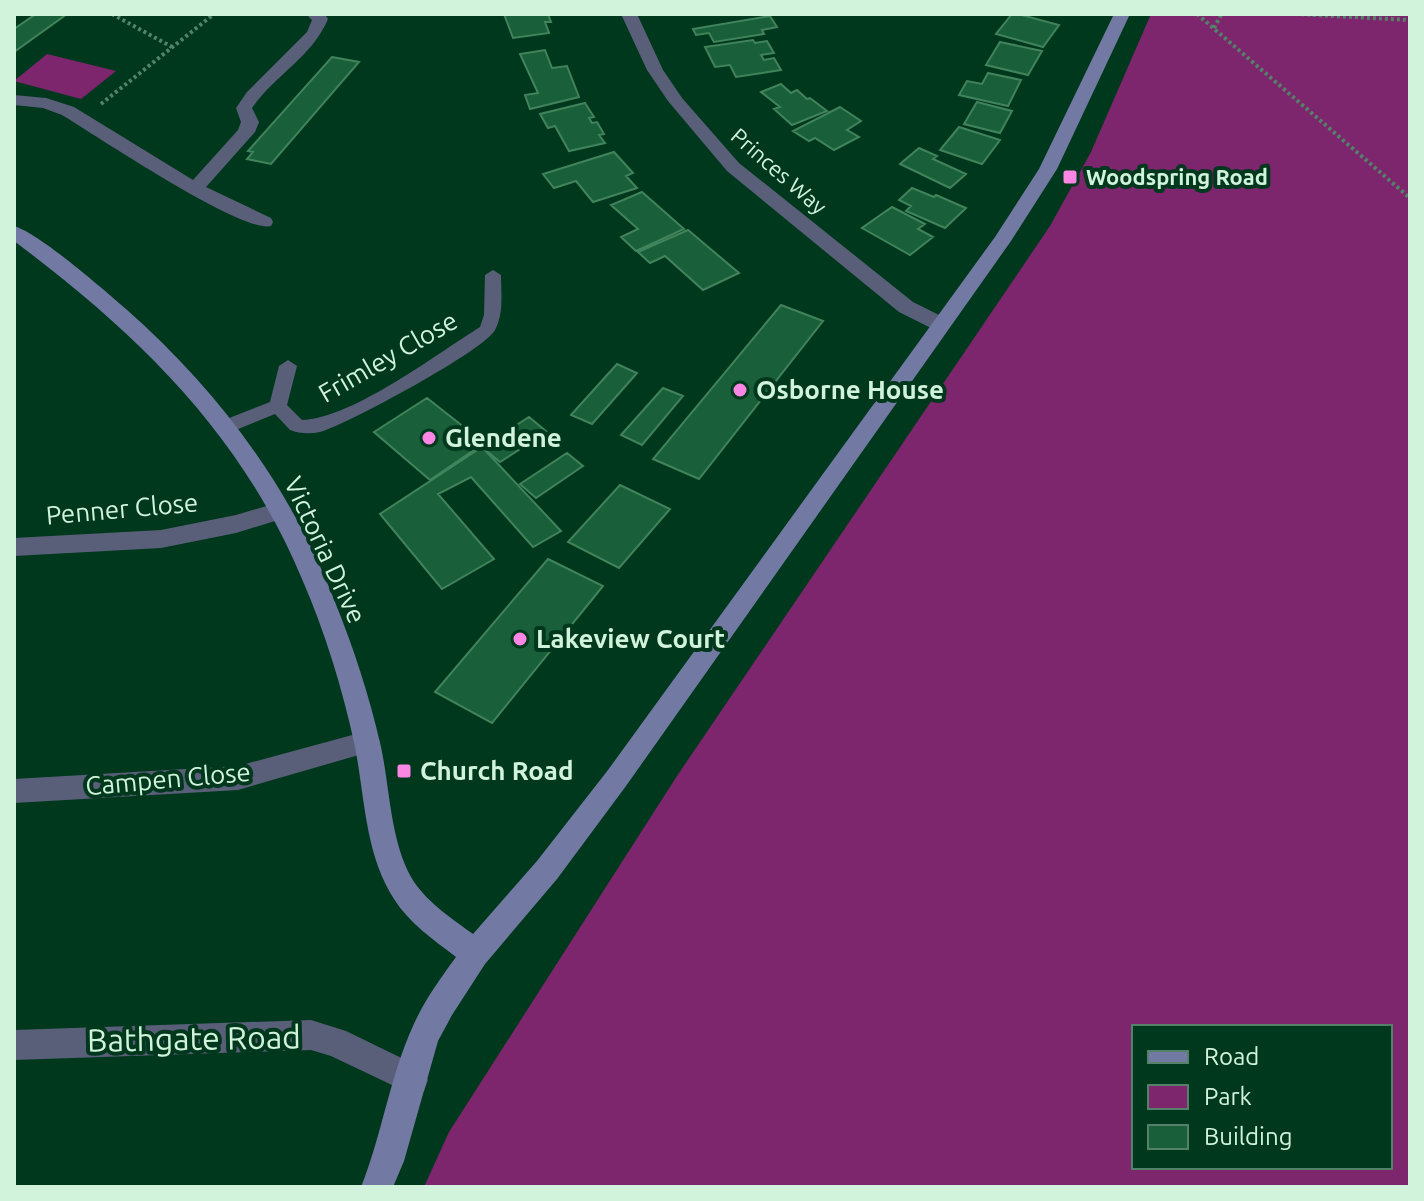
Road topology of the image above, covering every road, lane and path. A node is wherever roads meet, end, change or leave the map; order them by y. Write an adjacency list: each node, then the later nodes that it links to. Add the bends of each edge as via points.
1 (112, 14): 11 (path)
2 (214, 14): 11 (path)
3 (314, 14): 14 (street, via 320,19 315,36 253,92 244,108 250,122 246,132)
4 (629, 14): 19 (street, Princes Way, via 676,101 733,167 906,307)
5 (1122, 14): 19 (street, via 1048,169)
6 (1197, 14): 10 (path)
7 (1295, 14): 9 (path)
8 (1221, 15): 10 (path)
9 (1410, 20)
10 (1214, 28): 15 (path)
11 (172, 47): 13 (path)
12 (14, 100): 13 (street, via 46,103)
13 (82, 120): 14 (street)
14 (195, 189): 16 (street)
15 (1410, 198)
16 (264, 222)
17 (14, 232): 22 (street, Victoria Drive, via 101,298 175,369)
18 (493, 275): 21 (lane, Frimley Close, via 487,330 342,419 299,427)
19 (940, 324): 27 (street, via 617,778)
20 (288, 366): 21 (lane)
21 (278, 406): 22 (lane)
22 (225, 427): 23 (street, Victoria Drive)
23 (280, 511): 24 (street, Penner Close, via 161,539); 25 (street, Victoria Drive, via 314,578)
24 (14, 547)
25 (367, 742): 26 (street, Campen Close, via 238,778); 27 (street, Victoria Drive, via 388,859 422,911)
26 (14, 791)
27 (475, 954): 29 (street, via 432,1017)
28 (14, 1045): 29 (street, Bathgate Road, via 311,1035)
29 (413, 1080): 30 (street)
30 (377, 1187)

